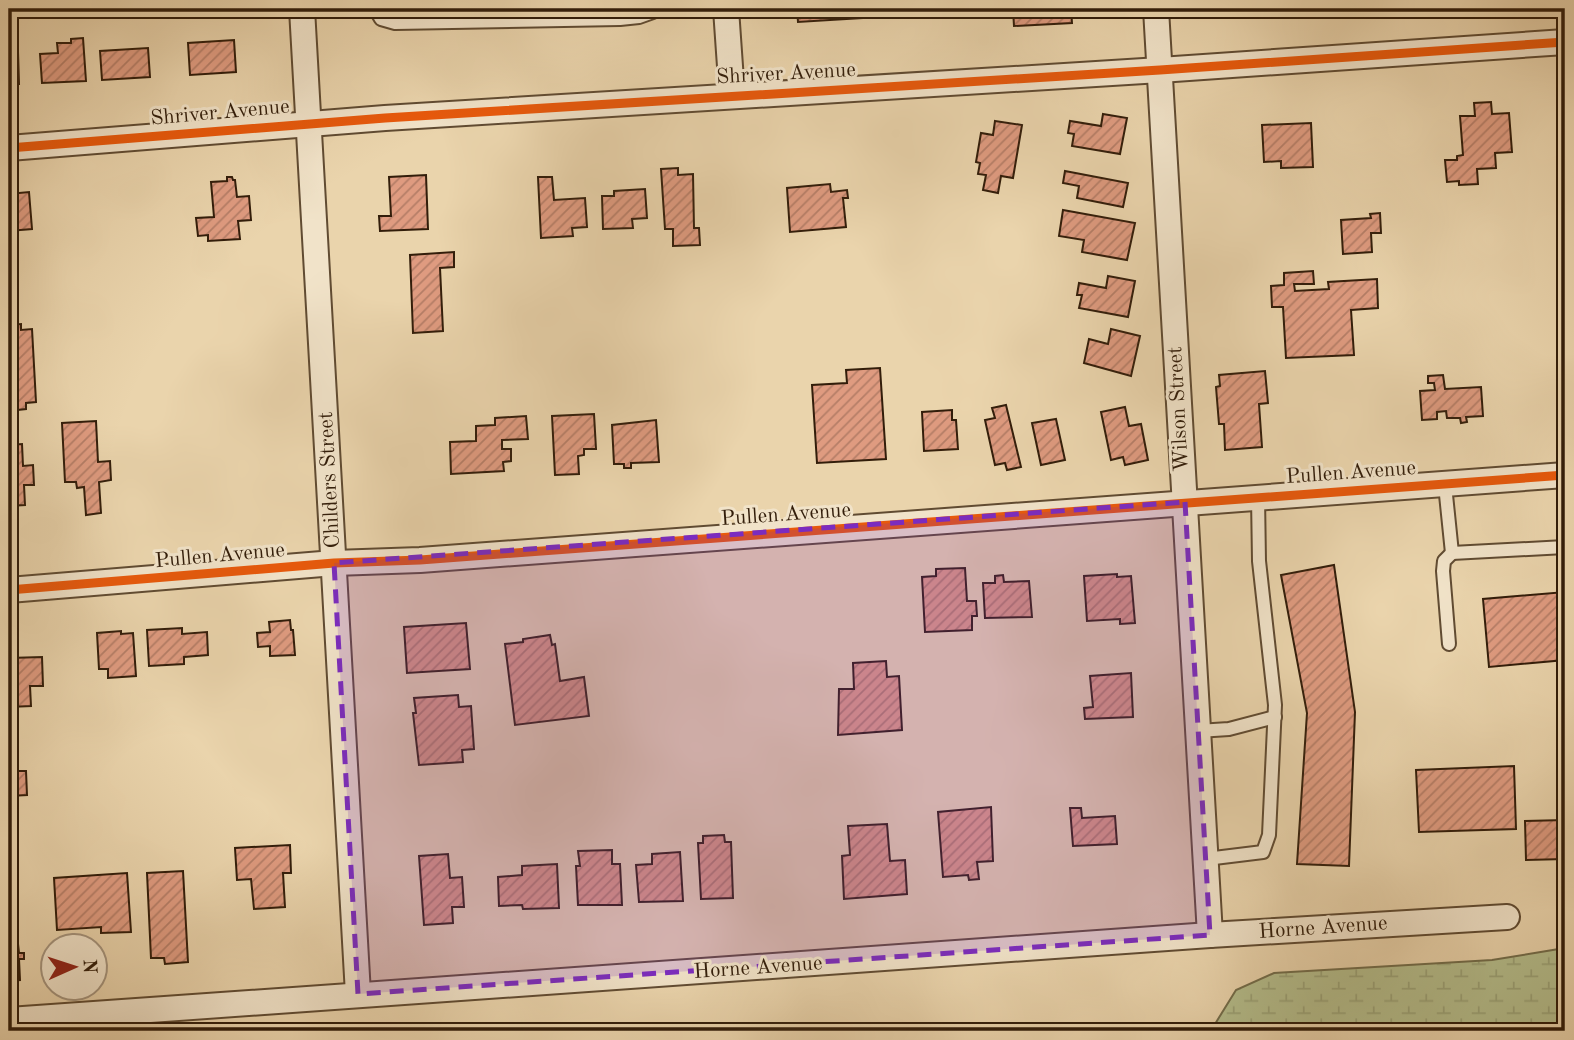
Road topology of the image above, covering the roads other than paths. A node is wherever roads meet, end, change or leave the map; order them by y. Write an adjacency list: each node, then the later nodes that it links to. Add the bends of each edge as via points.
1 (302, 9): 9 (street, Childers Street)
2 (375, 9): 3 (lane, via 381,19 396,23 620,19)
3 (654, 9)
4 (726, 9): 8 (street)
5 (1156, 9): 7 (street, Wilson Street)
6 (1565, 42): 7 (street, Shriver Avenue)
7 (1160, 70): 8 (street, Shriver Avenue); 14 (street, Wilson Street)
8 (732, 94): 9 (street, Shriver Avenue)
9 (309, 124): 10 (street, Shriver Avenue); 17 (street, Childers Street)
10 (9, 148)
11 (1565, 475): 12 (street, Pullen Avenue)
12 (1445, 485): 13 (street, Pullen Avenue); 16 (lane)
13 (1258, 497): 14 (street, Pullen Avenue); 20 (lane, via 1259,561)
14 (1185, 502): 17 (street, Pullen Avenue); 21 (street, Wilson Street)
15 (1565, 547): 16 (lane)
16 (1452, 553): 19 (lane, via 1444,561 1443,571)
17 (334, 564): 18 (street, Pullen Avenue); 25 (street, Childers Street)
18 (9, 590)
19 (1449, 644)
20 (1275, 717): 21 (lane, via 1229,729); 22 (lane, via 1269,835 1263,852)
21 (1198, 731): 22 (street, Wilson Street)
22 (1206, 859): 24 (street, Wilson Street)
23 (1507, 916): 24 (street, Horne Avenue)
24 (1210, 935): 25 (street, Horne Avenue)
25 (358, 994): 26 (street, Horne Avenue)
26 (9, 1020)

